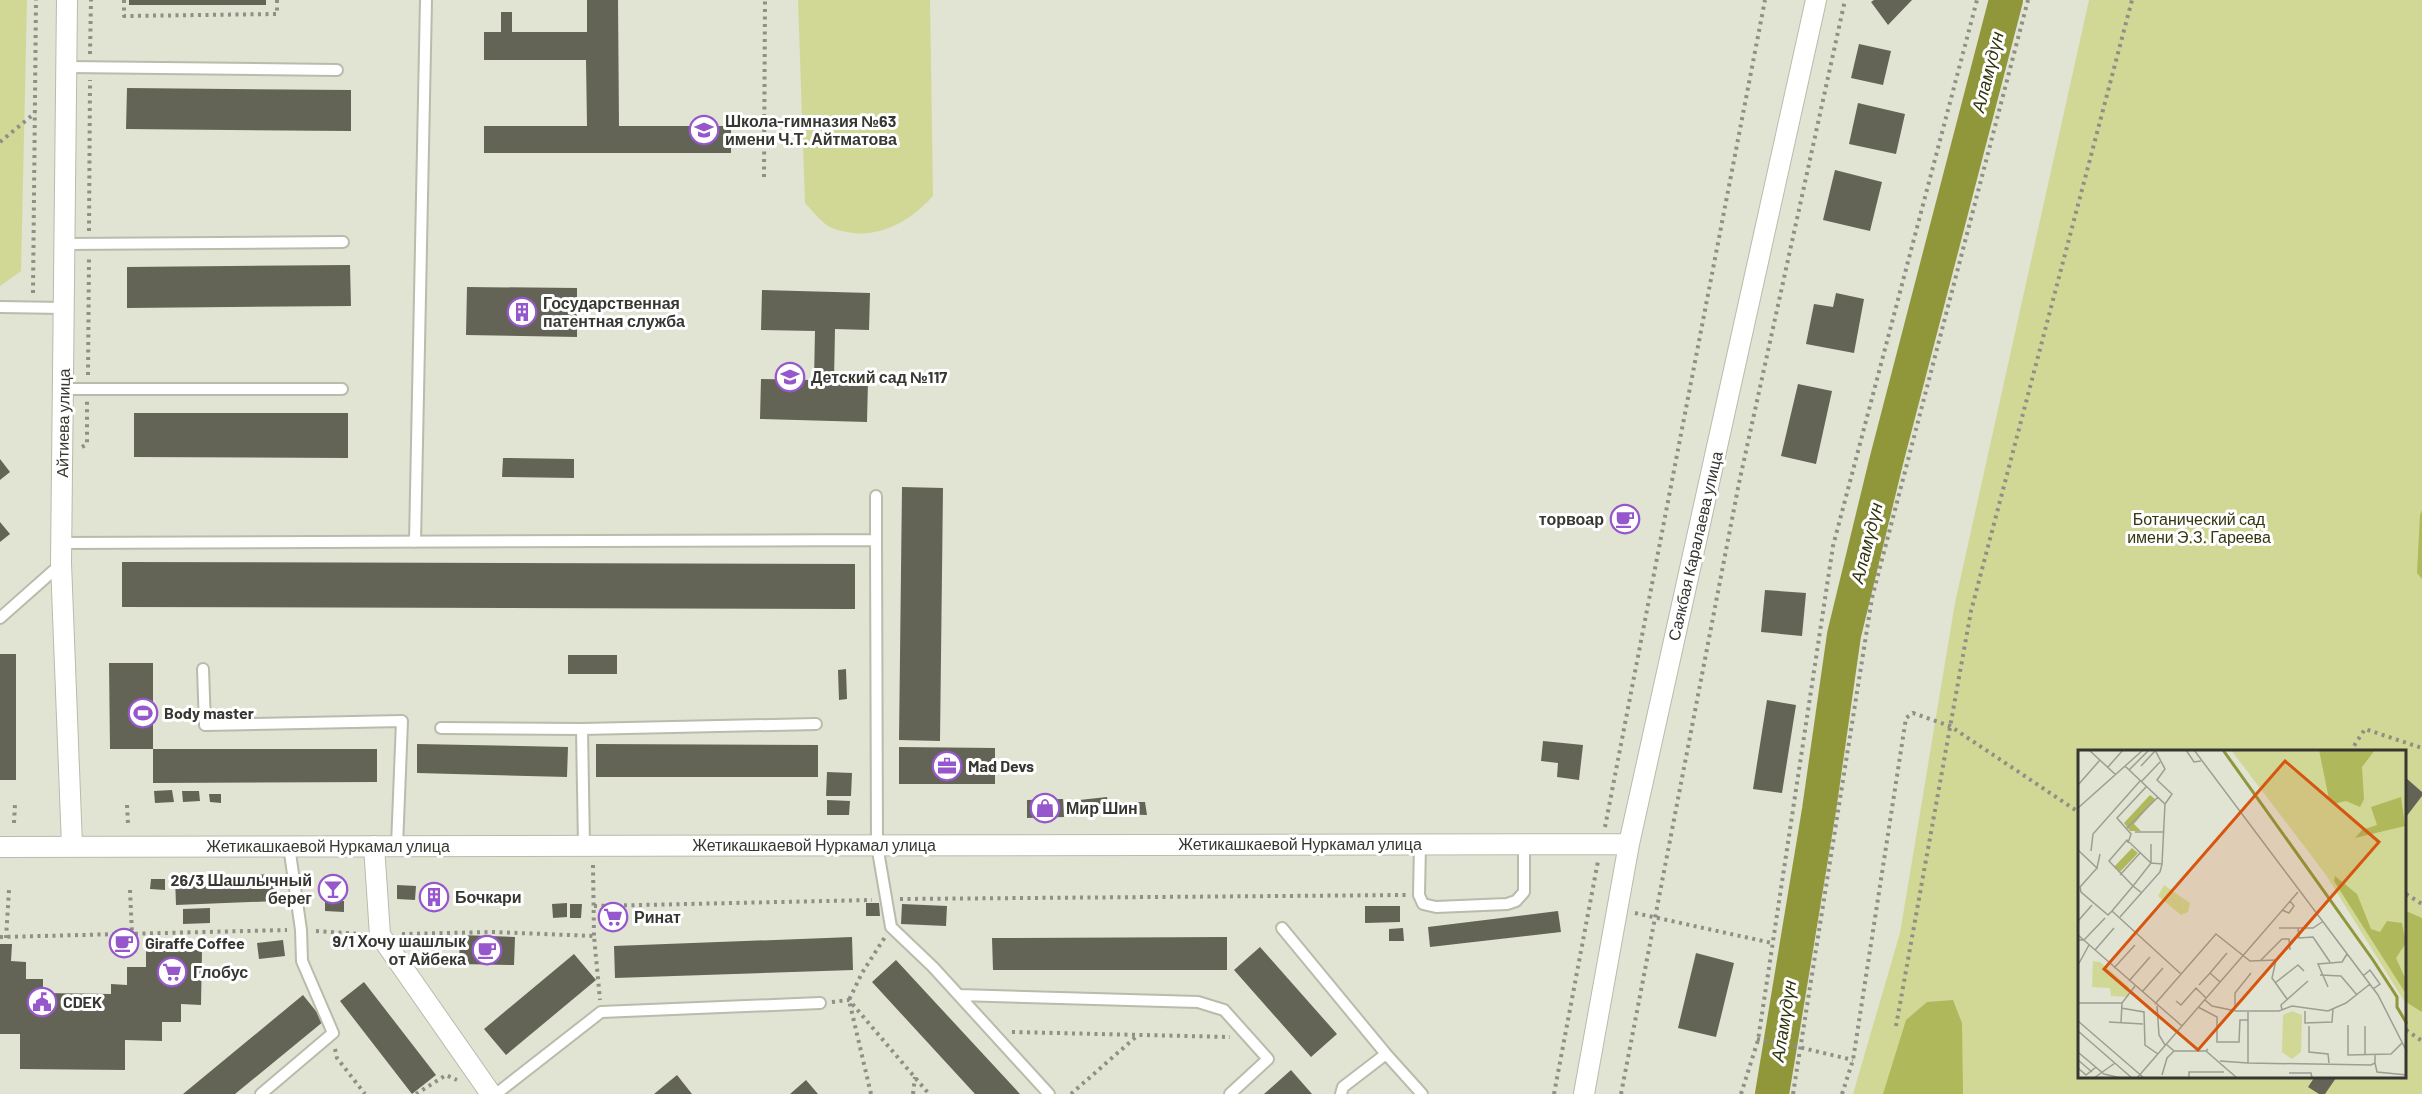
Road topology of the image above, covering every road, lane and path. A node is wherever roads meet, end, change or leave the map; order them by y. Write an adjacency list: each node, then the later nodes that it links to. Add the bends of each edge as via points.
1 (36, 0): 15 (path)
2 (67, 0): 13 (street, Айтиева улица)
3 (124, 0): 4 (path, via 124,16 136,16 277,14)
4 (277, 0)
5 (426, 0): 27 (lane)
6 (765, 0): 17 (path)
7 (1765, 0): 45 (path)
8 (1816, 0): 46 (street, Саякбая Каралаева улица)
9 (1845, 0): 63 (path, via 1739,483)
10 (1977, 0): 72 (path, via 1833,546)
11 (2028, 0): 85 (path, via 1872,598)
12 (2132, 0): 33 (path, via 1971,611)
13 (67, 67): 14 (lane); 19 (street, Айтиева улица)
14 (337, 70)
15 (35, 113): 16 (path); 21 (path)
16 (0, 142)
17 (764, 177)
18 (343, 242): 19 (lane)
19 (65, 244): 22 (street, Айтиева улица)
20 (0, 307): 21 (lane)
21 (33, 307): 22 (lane)
22 (64, 308): 23 (street, Айтиева улица)
23 (63, 389): 24 (lane); 28 (street, Айтиева улица)
24 (342, 389)
25 (876, 496): 26 (lane)
26 (876, 540): 27 (lane); 47 (lane)
27 (415, 542): 28 (lane)
28 (62, 543): 29 (street, Айтиева улица)
29 (61, 563): 30 (lane); 48 (street, Айтиева улица)
30 (0, 618)
31 (203, 669): 51 (lane, via 205,725 402,721)
32 (816, 724): 35 (lane)
33 (1950, 726): 40 (path); 77 (path); 87 (path, via 1913,713 1906,718)
34 (441, 728): 35 (lane)
35 (582, 729): 52 (lane)
36 (2422, 748): 37 (path, via 2365,729)
37 (2351, 750)
38 (15, 804): 41 (path)
39 (127, 805): 42 (path)
40 (2078, 812)
41 (14, 823)
42 (128, 825)
43 (1420, 844): 44 (street, Жетикашкаевой Нуркамал улица); 47 (street, Жетикашкаевой Нуркамал улица); 56 (lane)
44 (1524, 844): 45 (street, Жетикашкаевой Нуркамал улица); 56 (lane, via 1524,892 1516,901 1436,907 1423,904)
45 (1602, 844): 46 (street, Жетикашкаевой Нуркамал улица); 59 (path)
46 (1629, 844): 62 (street, Саякбая Каралаева улица)
47 (877, 845): 52 (street, Жетикашкаевой Нуркамал улица); 58 (lane)
48 (72, 846): 49 (street, Жетикашкаевой Нуркамал улица); 53 (street, Жетикашкаевой Нуркамал улица)
49 (289, 846): 50 (street, Жетикашкаевой Нуркамал улица); 66 (lane)
50 (374, 846): 51 (street, Жетикашкаевой Нуркамал улица); 68 (street)
51 (397, 846): 52 (street, Жетикашкаевой Нуркамал улица)
52 (588, 846): 61 (path)
53 (0, 847)
54 (9, 890): 71 (path)
55 (130, 891): 67 (path)
56 (1419, 895): 58 (path)
57 (2407, 895): 60 (path)
58 (885, 900): 61 (path); 64 (lane)
59 (1590, 903): 62 (path); 103 (path)
60 (2422, 904)
61 (594, 906): 69 (path)
62 (1617, 909): 63 (path); 104 (street, Саякбая Каралаева улица)
63 (1655, 918): 72 (path); 105 (path)
64 (891, 927): 73 (lane); 74 (path)
65 (1282, 928): 86 (lane)
66 (301, 930): 67 (path); 68 (path); 80 (lane, via 302,961)
67 (132, 934): 71 (path)
68 (380, 935): 69 (path, via 493,932); 93 (street)
69 (594, 936): 76 (path)
70 (0, 937): 71 (path)
71 (6, 938)
72 (1772, 943): 83 (path)
73 (959, 995): 78 (lane); 82 (lane, via 1198,1002 1224,1010)
74 (849, 1000): 75 (path); 88 (path); 95 (path)
75 (820, 1003): 76 (lane)
76 (601, 1011): 94 (lane)
77 (1896, 1026)
78 (992, 1031): 81 (path); 98 (lane)
79 (2407, 1031): 84 (path)
80 (333, 1033): 90 (lane); 91 (path, via 337,1058)
81 (1138, 1035): 82 (path); 99 (path)
82 (1248, 1037): 100 (lane, via 1268,1059)
83 (1758, 1040): 85 (path, bridge); 106 (path)
84 (2422, 1041)
85 (1800, 1047): 87 (path); 107 (path)
86 (1386, 1054): 101 (lane, via 1343,1087); 102 (lane)
87 (1853, 1060): 108 (path)
88 (915, 1077): 96 (path); 97 (path)
89 (467, 1084): 92 (path, via 446,1075)
90 (261, 1094)
91 (365, 1094)
92 (416, 1094)
93 (491, 1094)
94 (496, 1094)
95 (871, 1094)
96 (913, 1094)
97 (929, 1094)
98 (1049, 1094)
99 (1071, 1094)
100 (1230, 1094)
101 (1341, 1094)
102 (1422, 1094)
103 (1554, 1094)
104 (1584, 1094)
105 (1621, 1094)
106 (1741, 1094)
107 (1793, 1094)
108 (1842, 1094)

